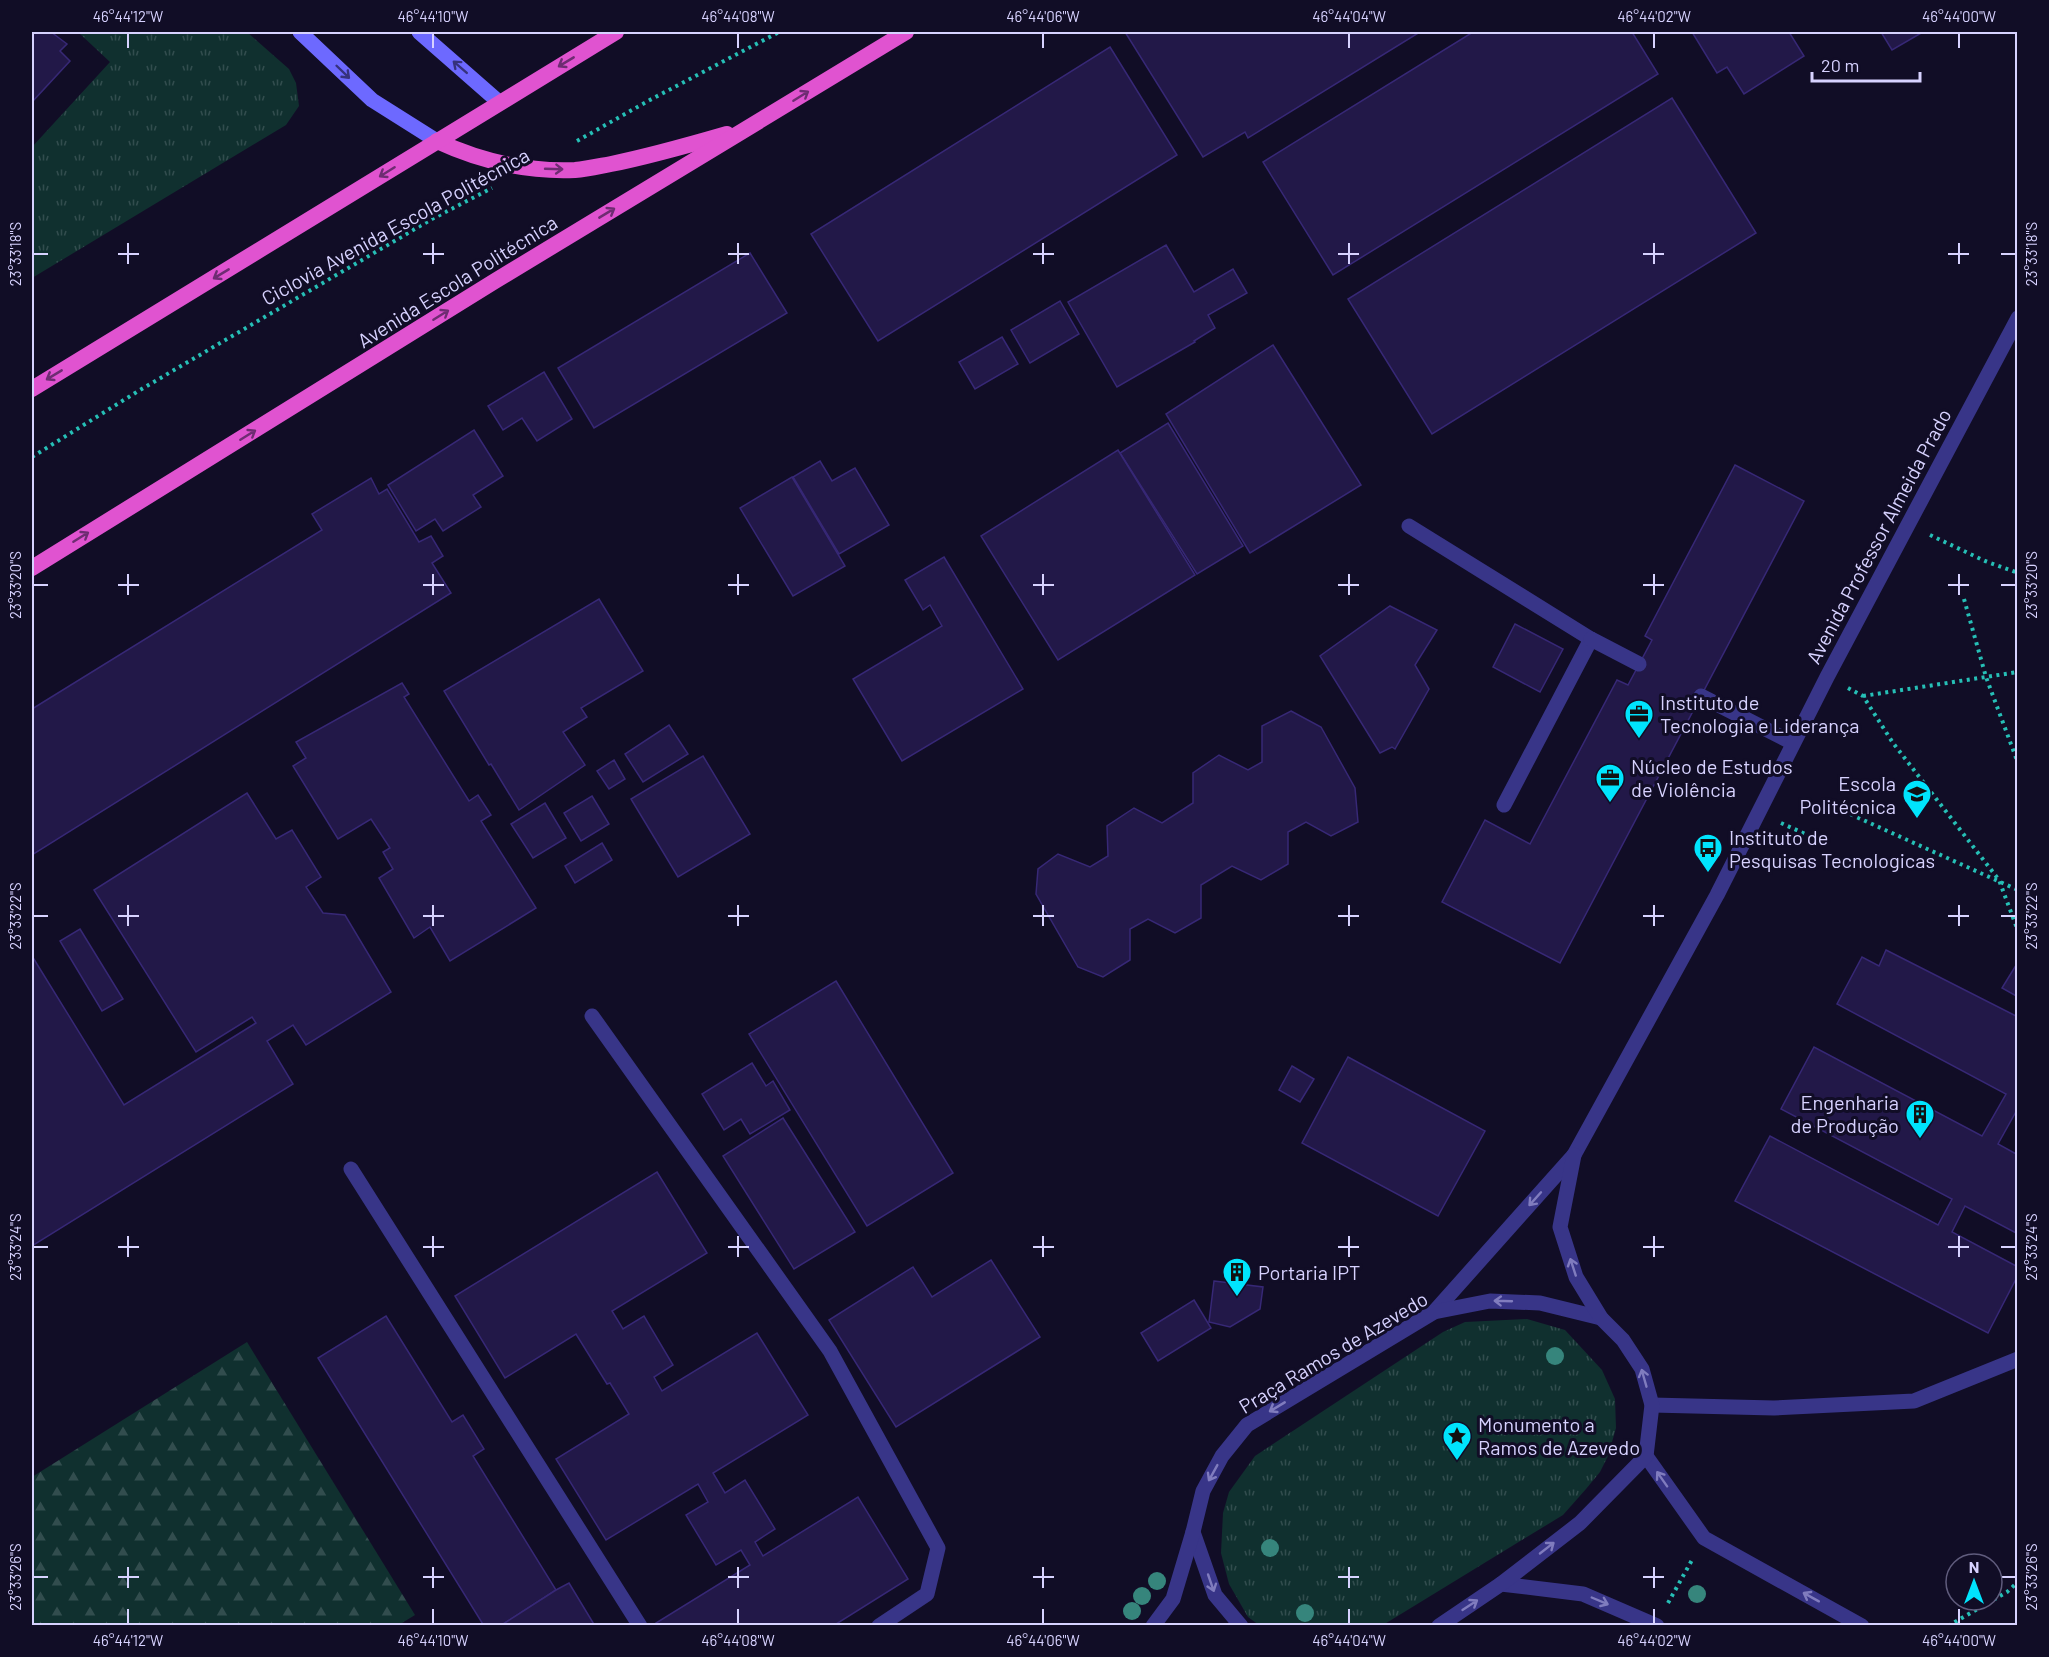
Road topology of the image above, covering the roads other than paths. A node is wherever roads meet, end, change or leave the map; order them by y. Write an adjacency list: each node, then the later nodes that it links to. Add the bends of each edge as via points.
1 (300, 32): 7 (main road, one-way to 7, via 372,100)
2 (419, 32): 5 (main road, one-way to 2)
3 (616, 32): 5 (highway, one-way to 5)
4 (906, 32): 6 (highway, Avenida Escola Politécnica, one-way to 4)
5 (500, 103): 7 (highway)
6 (751, 126): 7 (highway, one-way to 6, via 499,163 576,170 639,159); 11 (highway, Avenida Escola Politécnica, one-way to 6)
7 (437, 141): 9 (highway, one-way to 9)
8 (2018, 318): 15 (street, Avenida Professor Almeida Prado)
9 (32, 389)
10 (1409, 526): 12 (street)
11 (32, 568)
12 (1592, 639): 13 (street); 16 (street)
13 (1639, 664)
14 (1701, 696): 15 (street)
15 (1793, 743): 18 (street, Avenida Professor Almeida Prado, via 1717,895)
16 (1504, 805)
17 (592, 1016): 29 (street, via 830,1351 938,1548 927,1594)
18 (1574, 1155): 20 (street, Avenida Professor Almeida Prado, one-way to 20); 21 (street, Avenida Professor Almeida Prado, one-way to 18, via 1576,1277 1560,1227)
19 (351, 1169): 28 (street)
20 (1434, 1312): 21 (street, Praça Ramos de Azevedo, one-way to 20, via 1530,1302 1490,1301); 25 (street, Praça Ramos de Azevedo, one-way to 25, via 1247,1425 1222,1456 1203,1491)
21 (1601, 1318): 23 (street, one-way to 21, via 1642,1369 1623,1340)
22 (2018, 1359): 23 (street, via 1914,1401 1774,1408)
23 (1652, 1405): 24 (street)
24 (1646, 1456): 26 (street, one-way to 24, via 1580,1522); 33 (street, one-way to 24, via 1704,1538)
25 (1193, 1532): 30 (street, via 1173,1599); 31 (street, one-way to 31, via 1215,1595)
26 (1501, 1584): 27 (street, one-way to 27, via 1583,1594); 32 (street, one-way to 26)
27 (1656, 1625)
28 (640, 1626)
29 (879, 1626)
30 (1153, 1626)
31 (1241, 1626)
32 (1439, 1626)
33 (1862, 1626)

